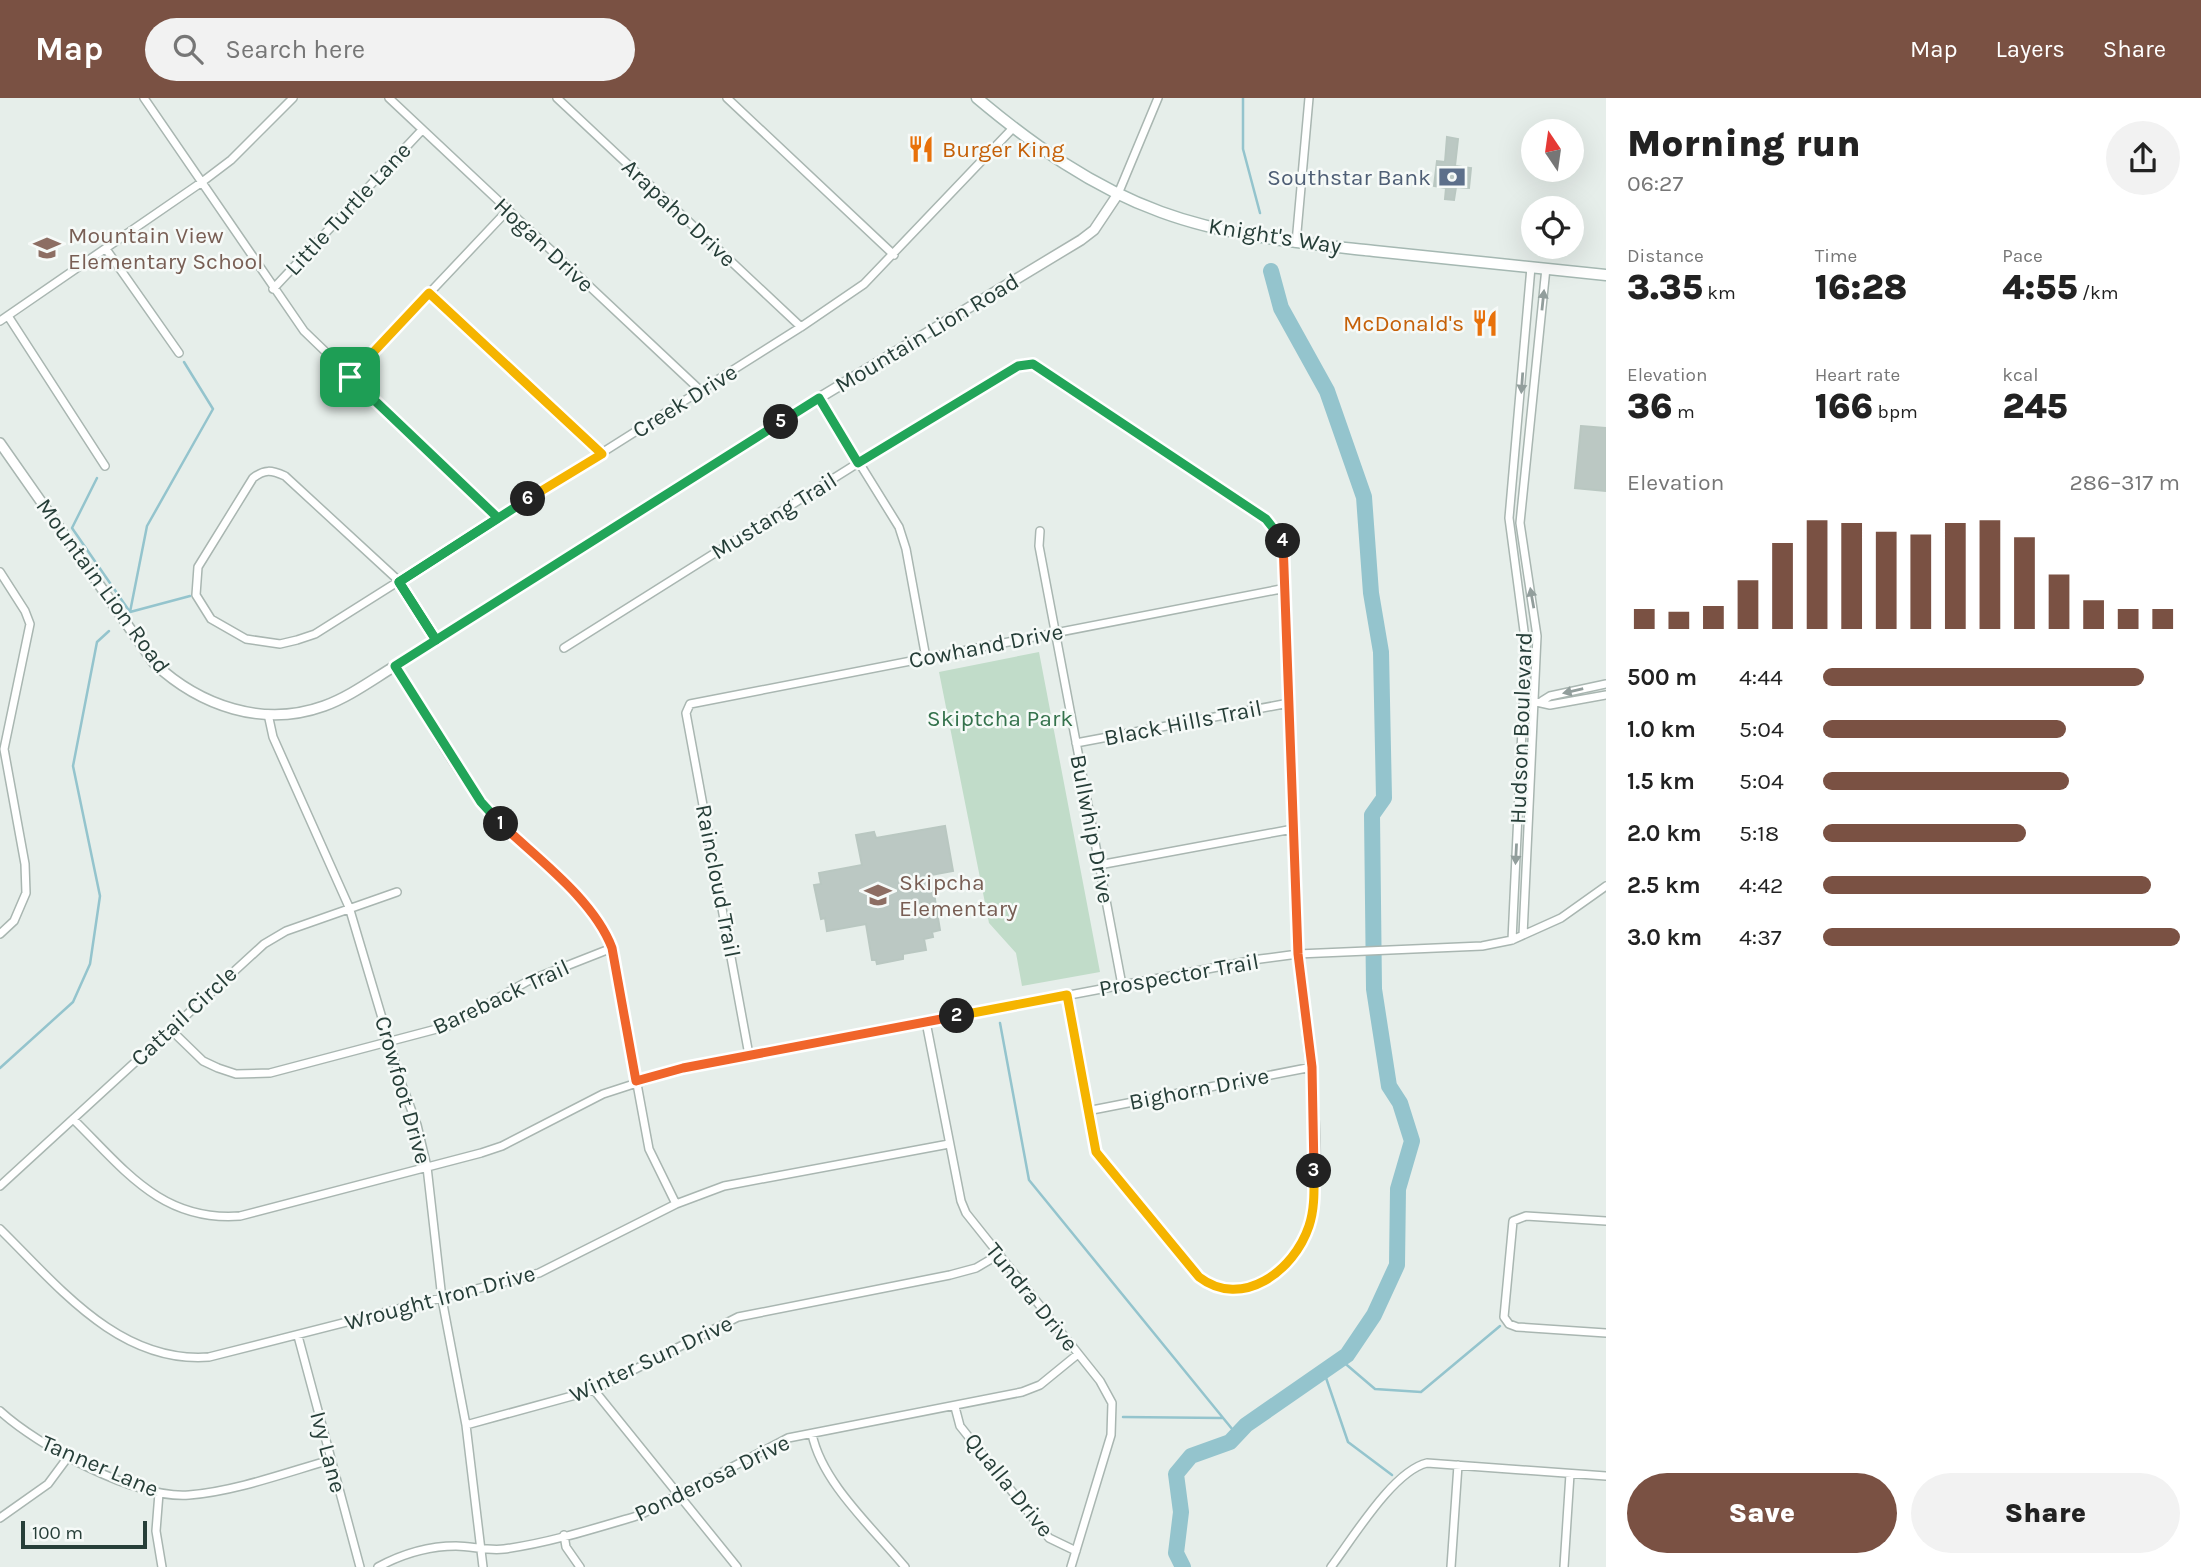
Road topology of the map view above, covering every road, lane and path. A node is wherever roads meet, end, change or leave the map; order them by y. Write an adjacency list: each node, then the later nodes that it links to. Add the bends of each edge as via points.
1 (144, 98): 11 (street)
2 (293, 98): 11 (street, via 241,151)
3 (389, 98): 10 (street, Hogan Drive)
4 (557, 98): 24 (street, Arapaho Drive)
5 (727, 98): 16 (street)
6 (977, 98): 9 (main road, Knight's Way)
7 (1158, 98): 12 (street)
8 (1309, 98): 14 (street)
9 (1013, 128): 12 (main road, Knight's Way); 16 (street, Creek Drive)
10 (422, 130): 13 (street, Hogan Drive); 20 (street, Little Turtle Lane)
11 (202, 182): 15 (street); 20 (street)
12 (1118, 194): 14 (main road, Knight's Way, via 1191,221); 30 (street, Mountain Lion Road, via 1094,230 1081,240)
13 (507, 211): 21 (street); 29 (street, Hogan Drive)
14 (1296, 243): 17 (main road, Knight's Way)
15 (106, 249): 22 (street); 27 (street)
16 (894, 255): 24 (street, Creek Drive, via 864,284)
17 (1531, 267): 18 (main road, Knight's Way); 25 (street, Hudson Boulevard)
18 (1546, 268): 19 (main road, Knight's Way); 26 (street, Hudson Boulevard, one-way to 18)
19 (1606, 275)
20 (273, 289): 28 (street, via 304,331)
21 (429, 293): 28 (street); 34 (street)
22 (8, 316): 23 (street); 36 (street)
23 (0, 321)
24 (801, 327): 29 (street, Creek Drive)
25 (1525, 344): 26 (street); 31 (street, Hudson Boulevard, one-way to 31)
26 (1538, 345): 32 (street, Hudson Boulevard)
27 (179, 353)
28 (350, 377): 39 (street)
29 (701, 391): 34 (street, Creek Drive)
30 (819, 398): 35 (street); 46 (street, Mountain Lion Road)
31 (1520, 405): 32 (street); 37 (street, Hudson Boulevard)
32 (1531, 406): 38 (street, Hudson Boulevard)
33 (1, 445): 56 (street, Mountain Lion Road, via 154,663 208,701)
34 (602, 454): 39 (street, Creek Drive)
35 (858, 463): 44 (street, Mustang Trail, via 1018,366 1033,364 1266,519 1283,540); 47 (street, Mustang Trail); 48 (street, via 903,538)
36 (105, 466)
37 (1512, 488): 38 (street); 52 (street, Hudson Boulevard, via 1509,531 1525,624)
38 (1522, 489): 53 (street, Hudson Boulevard, one-way to 38, via 1537,636 1520,533)
39 (498, 518): 42 (street, Creek Drive)
40 (1040, 531): 45 (street, Bullwhip Drive)
41 (0, 572): 43 (street)
42 (399, 582): 42 (street, Creek Drive, via 314,634 280,644 246,639 211,620 196,595 198,567 228,514 264,470 285,476); 46 (street)
43 (4, 586): 58 (street, via 25,611 30,635)
44 (1286, 588): 45 (street, Cowhand Drive); 54 (street, Mustang Trail)
45 (1055, 632): 48 (street, Cowhand Drive); 57 (street, Bullwhip Drive)
46 (436, 640): 49 (street, Mountain Lion Road)
47 (564, 649)
48 (926, 658): 55 (street, Cowhand Drive)
49 (395, 666): 56 (street, Mountain Lion Road, via 326,706); 67 (street, via 481,802 597,918)
50 (1606, 684): 53 (street, one-way to 53)
51 (1606, 695): 53 (street, via 1550,705)
52 (1524, 700): 53 (street); 66 (street, Hudson Boulevard, one-way to 66)
53 (1538, 701): 65 (street, Hudson Boulevard)
54 (1289, 703): 57 (street, Black Hills Trail); 59 (street, Mustang Trail)
55 (688, 708): 74 (street, Raincloud Trail)
56 (268, 714): 63 (street, Crowfoot Drive, via 273,737)
57 (1076, 744): 60 (street, Bullwhip Drive)
58 (2, 749): 64 (street, via 27,881 20,910)
59 (1293, 829): 60 (street); 68 (street, Mustang Trail)
60 (1099, 865): 69 (street, Bullwhip Drive)
61 (1606, 886): 65 (street, Prospector Trail, via 1561,918)
62 (397, 892): 63 (street, Cattail Circle)
63 (349, 907): 72 (street, Cattail Circle, via 264,944); 73 (street, Crowfoot Drive)
64 (0, 934)
65 (1523, 935): 66 (street, Prospector Trail)
66 (1512, 940): 68 (street, Prospector Trail, via 1482,946)
67 (612, 948): 73 (street, Bareback Trail, via 528,981 448,1026); 76 (street)
68 (1298, 954): 69 (street, Prospector Trail); 75 (street, Mustang Trail)
69 (1122, 985): 70 (street, Prospector Trail)
70 (1067, 995): 71 (street, Prospector Trail); 77 (street, Mustang Trail)
71 (926, 1021): 74 (street, Prospector Trail); 79 (street, Tundra Drive)
72 (170, 1029): 73 (street, Bareback Trail, via 204,1061 236,1074 270,1073); 78 (street, Cattail Circle)
73 (389, 1043): 80 (street, Crowfoot Drive)
74 (749, 1055): 76 (street, Prospector Trail)
75 (1312, 1067): 77 (street, Bighorn Drive); 77 (street, Mustang Trail, via 1314,1192 1308,1227 1281,1270 1242,1290 1228,1291 1199,1277 1096,1152)
76 (636, 1081): 80 (street, Prospector Trail, via 502,1146); 82 (street, via 649,1149)
77 (1087, 1111)
78 (73, 1119): 80 (street, Prospector Trail, via 147,1191 169,1205 208,1216 240,1216); 81 (street, Cattail Circle)
79 (949, 1144): 82 (street, Wrought Iron Drive, via 724,1186); 85 (street, Tundra Drive, via 965,1213)
80 (427, 1167): 86 (street, Crowfoot Drive)
81 (0, 1186)
82 (676, 1204): 86 (street, Wrought Iron Drive, via 539,1273)
83 (1606, 1220): 87 (street, via 1526,1216 1513,1221 1504,1317 1517,1327)
84 (0, 1229): 88 (street, Wrought Iron Drive, via 89,1315 109,1330 153,1350 209,1357)
85 (998, 1255): 89 (street, Tundra Drive); 90 (street, Winter Sun Drive, via 976,1268 738,1317)
86 (442, 1299): 88 (street, Wrought Iron Drive); 93 (street, Crowfoot Drive)
87 (1606, 1333)
88 (298, 1336): 96 (street, Ivy Lane)
89 (1079, 1354): 91 (street, Ponderosa Drive, via 1040,1385); 105 (street, Tundra Drive, via 1107,1391 1113,1416)
90 (594, 1390): 93 (street, Winter Sun Drive); 101 (street)
91 (955, 1406): 94 (street, Ponderosa Drive); 105 (street, Qualla Drive, via 960,1426 1049,1538)
92 (0, 1411): 95 (street, Tanner Lane, via 39,1442)
93 (467, 1425): 104 (street, Crowfoot Drive)
94 (812, 1434): 101 (street, Ponderosa Drive, via 774,1444); 112 (street, via 827,1472)
95 (68, 1457): 100 (street, Tanner Lane); 102 (street, via 48,1484)
96 (330, 1460): 100 (street, Tanner Lane, via 207,1492); 107 (street, Ivy Lane)
97 (1458, 1465): 98 (street); 114 (street, via 1427,1463 1407,1471); 115 (street)
98 (1570, 1474): 99 (street); 116 (street)
99 (1606, 1476)
100 (159, 1493): 106 (street)
101 (678, 1494): 103 (street, Ponderosa Drive, via 640,1515); 111 (street)
102 (0, 1518)
103 (564, 1535): 104 (street, Ponderosa Drive); 110 (street, via 566,1547)
104 (482, 1550): 108 (street, Ponderosa Drive, via 439,1547 398,1556); 109 (street, Crowfoot Drive)
105 (1076, 1550): 113 (street, Tundra Drive)
106 (159, 1566)
107 (360, 1567)
108 (379, 1567)
109 (483, 1567)
110 (580, 1567)
111 (737, 1567)
112 (905, 1567)
113 (1071, 1567)
114 (1331, 1567)
115 (1451, 1567)
116 (1564, 1567)

